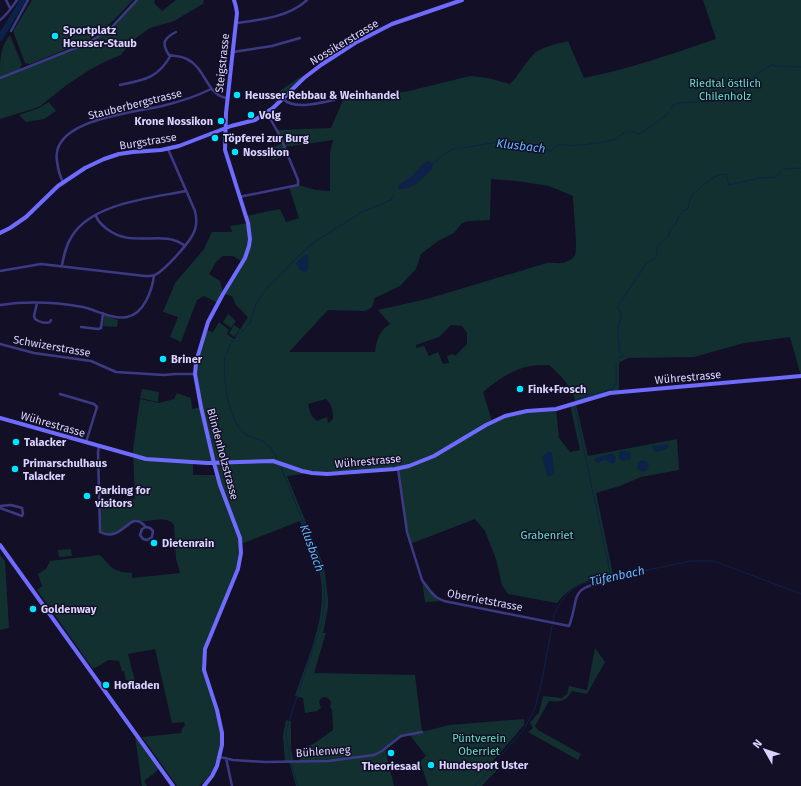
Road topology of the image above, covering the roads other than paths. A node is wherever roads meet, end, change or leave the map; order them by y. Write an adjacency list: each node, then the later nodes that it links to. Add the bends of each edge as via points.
1 (6, 0): 8 (street)
2 (17, 0): 8 (street)
3 (28, 0): 11 (street)
4 (137, 0): 16 (street, via 111,28 88,43)
5 (234, 0): 10 (street, Steigstrasse)
6 (307, 0): 10 (street, via 294,10 280,15)
7 (462, 0): 20 (street, Nossikerstrasse, via 404,20 366,37 320,65)
8 (10, 8): 9 (street)
9 (0, 20)
10 (236, 23): 14 (street, Steigstrasse)
11 (11, 31)
12 (176, 32): 15 (street, via 168,37 164,44)
13 (300, 38): 14 (street, via 272,46)
14 (233, 52): 19 (street, Steigstrasse)
15 (171, 55): 17 (street, via 156,74 147,79); 18 (street, via 193,62)
16 (0, 78)
17 (120, 85)
18 (211, 89): 19 (street, via 219,96); 25 (street, Stauberbergstrasse, via 192,98 97,120 74,130 61,141 57,150 56,159)
19 (228, 98): 23 (street, Steigstrasse)
20 (283, 99): 21 (street, via 288,103 298,104); 22 (street, Nossikerstrasse)
21 (334, 100)
22 (267, 113): 23 (street, Nossikerstrasse, via 254,120); 27 (street, via 280,136 298,185)
23 (226, 128): 24 (street, Burgstrasse); 27 (street, Blindenholzstrasse, via 226,157)
24 (168, 149): 25 (street, Burgstrasse, via 133,152 108,158); 26 (street)
25 (63, 182): 29 (street, Burgstrasse, via 26,217)
26 (186, 191): 28 (street, via 114,206); 30 (street, via 196,211 196,219 193,235)
27 (239, 196): 40 (street, Blindenholzstrasse, via 250,231 249,246 243,262 210,318 196,362)
28 (96, 216): 30 (street, via 104,227 122,237 169,239); 31 (street, via 72,235 64,252)
29 (0, 233)
30 (184, 245): 33 (street, via 166,267)
31 (62, 265): 32 (street, via 41,264); 33 (street)
32 (0, 271)
33 (154, 275): 36 (street, via 146,301 137,313 123,318)
34 (37, 303): 35 (street); 36 (street, via 77,306); 37 (street, via 35,319 48,323)
35 (0, 304)
36 (103, 314): 38 (street, via 100,328)
37 (51, 320)
38 (81, 327)
39 (0, 344): 40 (street, Schwizerstrasse, via 34,353 91,361 116,372)
40 (195, 374): 46 (street, Blindenholzstrasse)
41 (801, 376): 47 (street, Wührestrasse, via 619,392 556,409 519,412 492,421 425,460)
42 (60, 394): 44 (street, via 97,407)
43 (0, 418): 44 (street, Wührestrasse)
44 (86, 442): 45 (street, Wührestrasse)
45 (99, 446): 46 (street, Wührestrasse, via 146,459); 49 (street, via 100,532 107,535 116,534 136,521 142,522)
46 (214, 463): 47 (street, Wührestrasse, via 273,461 302,471 327,474); 53 (street, Blindenholzstrasse, via 241,544 238,569 207,641 204,656 204,670 222,733)
47 (398, 468): 51 (street, Oberrietstrasse, via 407,532 422,580 431,592 444,601 569,626 580,590)
48 (0, 507): 48 (street, via 11,505 22,508 22,516)
49 (146, 527): 49 (street, via 140,533 141,537 147,540 151,539 153,533)
50 (0, 545): 55 (street)
51 (606, 582)
52 (422, 732): 54 (street, Bühlenweg, via 401,736 371,755 323,761 265,762)
53 (220, 757): 54 (street, Bühlenweg); 56 (street, Blindenholzstrasse, via 215,771)
54 (226, 758): 57 (street)
55 (172, 786)
56 (204, 786)
57 (232, 786)

